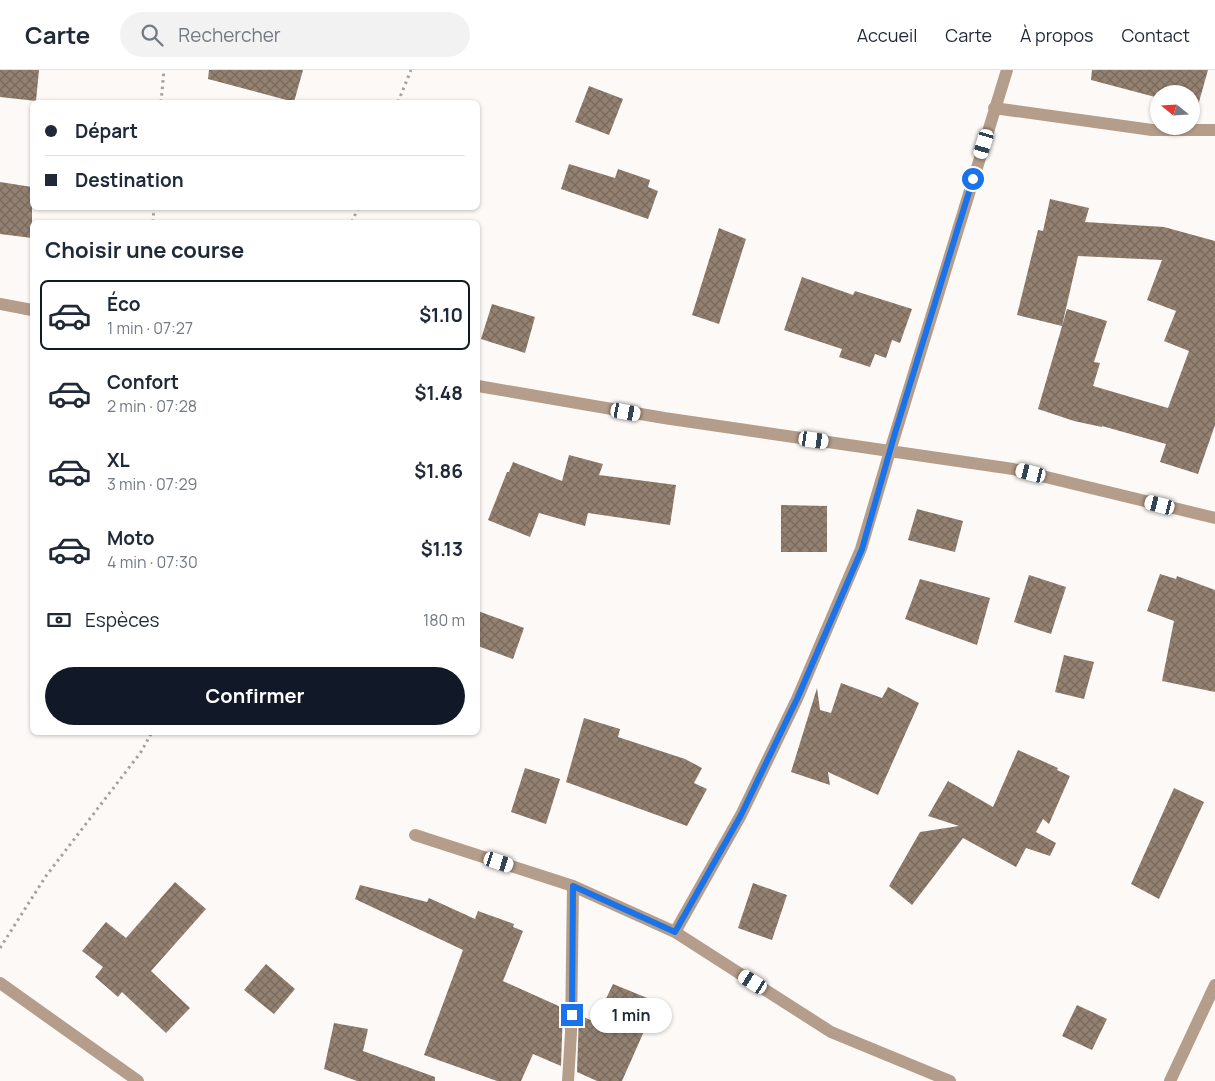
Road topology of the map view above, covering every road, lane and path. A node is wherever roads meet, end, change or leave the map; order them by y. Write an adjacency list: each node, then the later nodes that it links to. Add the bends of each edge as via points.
1 (164, 70): 4 (path)
2 (411, 70): 5 (path)
3 (1006, 70): 6 (street)
4 (161, 100)
5 (399, 100)
6 (994, 108): 7 (street, via 1152,130); 11 (street)
7 (1215, 130)
8 (0, 304): 9 (street)
9 (30, 310)
10 (480, 386): 11 (street, via 664,418)
11 (890, 451): 12 (street, via 1013,469); 16 (street, via 862,549 797,699 741,815)
12 (1215, 518)
13 (150, 735): 17 (path, via 142,752 46,876)
14 (415, 835): 15 (street)
15 (573, 886): 16 (street); 21 (street, via 572,1033)
16 (675, 932): 22 (street, via 831,1032)
17 (0, 948)
18 (0, 983): 20 (street)
19 (1215, 985): 23 (street)
20 (138, 1081)
21 (568, 1081)
22 (950, 1081)
23 (1170, 1081)

